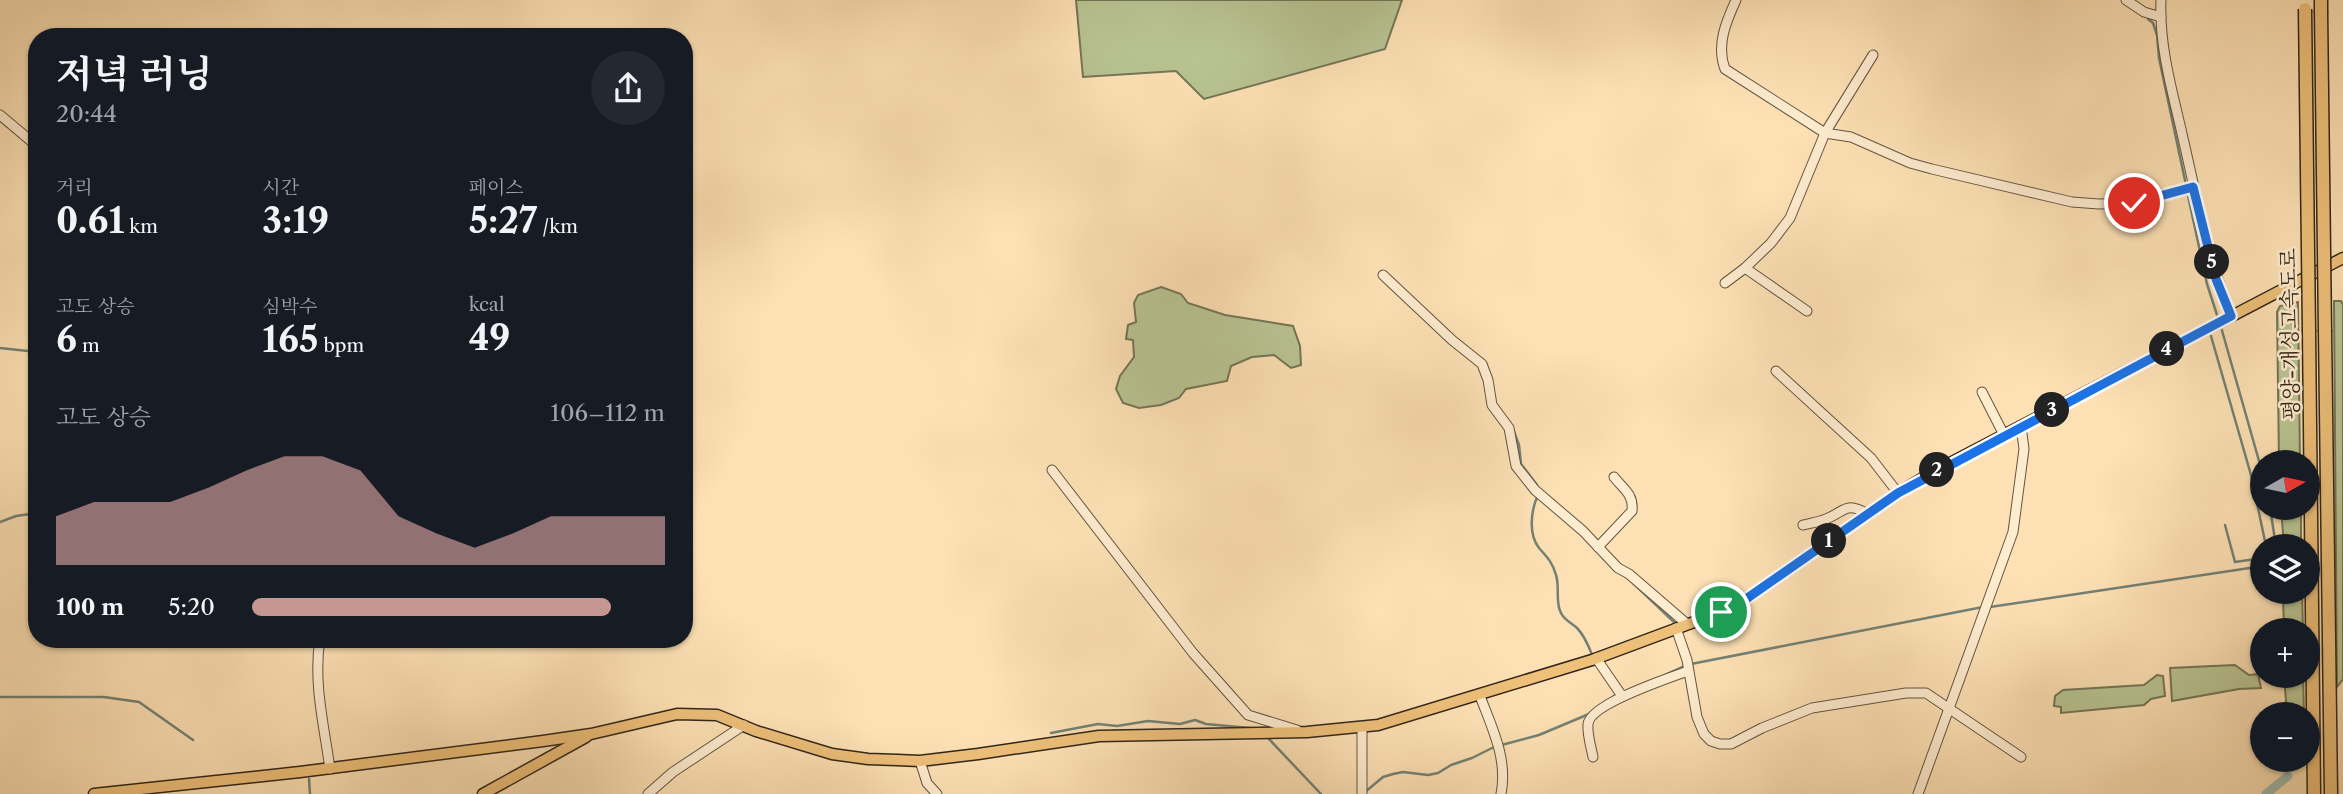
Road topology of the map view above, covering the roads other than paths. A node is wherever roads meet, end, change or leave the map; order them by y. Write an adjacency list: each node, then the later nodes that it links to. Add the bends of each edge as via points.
1 (1736, 0): 9 (street, via 1721,42 1725,69)
2 (2126, 0): 6 (street)
3 (2161, 0): 6 (street)
4 (2305, 5): 50 (highway, 평양-개성고속도로, bridge)
5 (2321, 5): 51 (highway, 평양-개성고속도로, bridge)
6 (2161, 17): 11 (street)
7 (1873, 55): 9 (street)
8 (0, 115): 10 (street)
9 (1825, 133): 11 (street, via 1851,137 1910,163 2072,202 2125,204); 13 (street, via 1790,218)
10 (28, 138)
11 (2188, 188): 17 (street, via 2216,279)
12 (2343, 258): 17 (main road)
13 (1745, 268): 15 (street); 16 (street)
14 (1383, 275): 27 (street, via 1482,365 1492,405 1509,428 1516,466)
15 (1725, 283)
16 (1807, 311)
17 (2223, 320): 20 (main road)
18 (1776, 371): 24 (street, via 1871,458)
19 (1982, 392): 21 (street)
20 (2021, 426): 21 (main road); 34 (street, via 2024,449 2013,533)
21 (2004, 435): 24 (main road)
22 (1052, 470): 37 (street, via 1193,653 1248,715)
23 (1614, 477): 27 (street, via 1628,491 1632,511)
24 (1898, 493): 25 (main road)
25 (1868, 514): 26 (street, via 1847,507 1825,520); 28 (main road, via 1746,599)
26 (1803, 525)
27 (1598, 547): 28 (street)
28 (1680, 626): 30 (main road); 31 (street)
29 (319, 648): 42 (street, via 318,688)
30 (1595, 659): 32 (main road); 33 (street)
31 (1688, 671): 33 (street); 34 (street, via 1700,726 1711,741 1720,744 1731,744 1792,715 1836,703 1926,693)
32 (1480, 696): 36 (main road); 48 (street, via 1505,775)
33 (1622, 696): 39 (street, via 1590,718)
34 (1950, 707): 40 (street); 49 (street)
35 (744, 724): 38 (main road, via 717,715 677,714); 41 (main road, via 832,754); 45 (street)
36 (1362, 727): 37 (main road); 47 (street)
37 (1307, 732): 41 (main road, via 1099,736)
38 (591, 734): 42 (main road); 44 (main road)
39 (1592, 757)
40 (2021, 757)
41 (920, 761): 46 (street, via 926,783)
42 (330, 769): 43 (main road)
43 (94, 794)
44 (483, 794)
45 (648, 794)
46 (937, 794)
47 (1362, 794)
48 (1501, 794)
49 (1918, 794)
50 (2314, 794)
51 (2330, 794)

